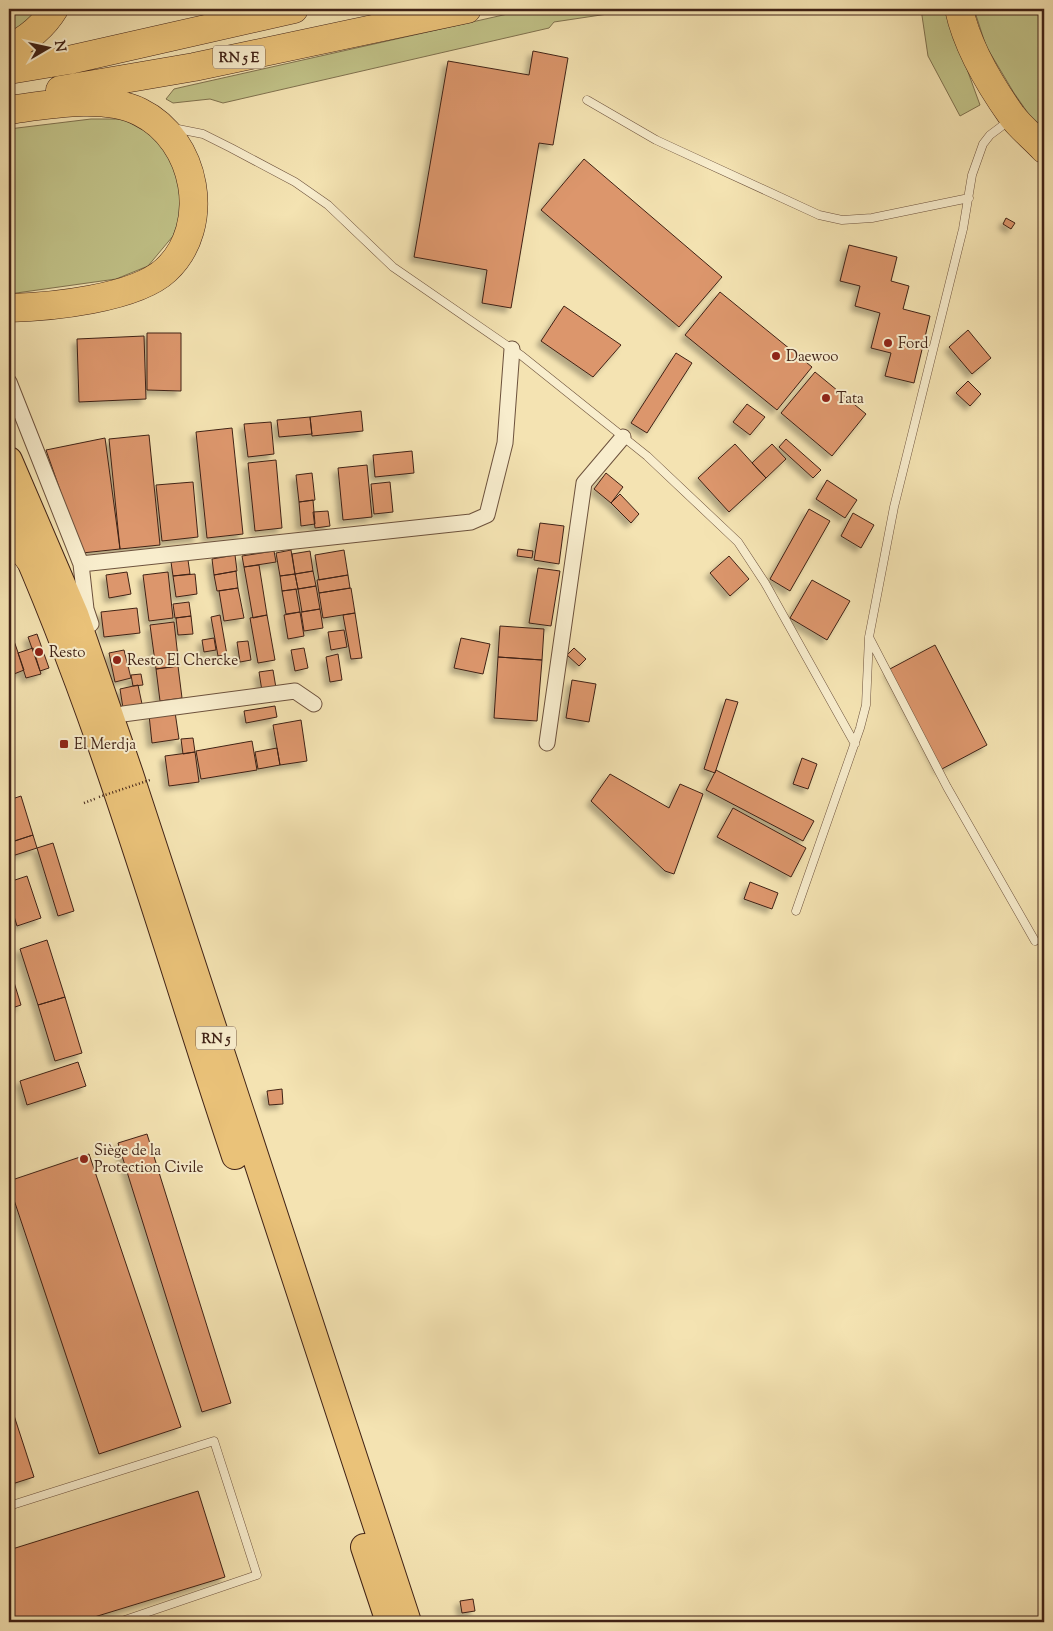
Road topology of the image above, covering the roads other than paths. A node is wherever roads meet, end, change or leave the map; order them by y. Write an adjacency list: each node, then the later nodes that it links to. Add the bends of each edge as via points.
1 (54, 9): 5 (highway, via 47,21 23,42)
2 (294, 9): 6 (highway, RN 5 E, via 69,60)
3 (467, 9): 7 (highway, RN 5 E, via 194,67)
4 (959, 9): 10 (highway, via 971,44 994,89)
5 (9, 48)
6 (9, 70)
7 (9, 98)
8 (587, 100): 13 (lane, via 656,140 842,220 872,218)
9 (9, 110): 11 (highway, via 100,102 140,112)
10 (1013, 117): 12 (highway); 13 (lane, via 983,144)
11 (161, 126): 14 (highway, via 184,156 192,177 193,198 193,219 187,235 178,255 165,271 120,292 90,300); 15 (lane, via 203,134 295,182 328,205 393,267)
12 (1044, 149)
13 (968, 198): 23 (lane, via 894,507)
14 (9, 308)
15 (512, 349): 17 (lane); 22 (street, via 505,442 487,515 471,522)
16 (9, 382): 22 (street)
17 (623, 437): 26 (street, via 584,483); 27 (lane, via 738,542 765,582)
18 (9, 460): 25 (highway, RN 5)
19 (9, 513): 21 (highway, RN 5)
20 (9, 532): 21 (highway)
21 (30, 560): 31 (highway, RN 5, via 87,705 113,782)
22 (81, 564): 25 (street, via 86,609)
23 (869, 637): 27 (lane, via 866,704); 29 (lane, via 947,787)
24 (314, 704): 25 (street, via 295,691)
25 (119, 724): 33 (highway, RN 5)
26 (547, 743)
27 (855, 744): 28 (lane)
28 (796, 910)
29 (1035, 941)
30 (9, 1506): 32 (lane, via 214,1441 257,1575)
31 (383, 1617)
32 (119, 1622)
33 (408, 1622)

